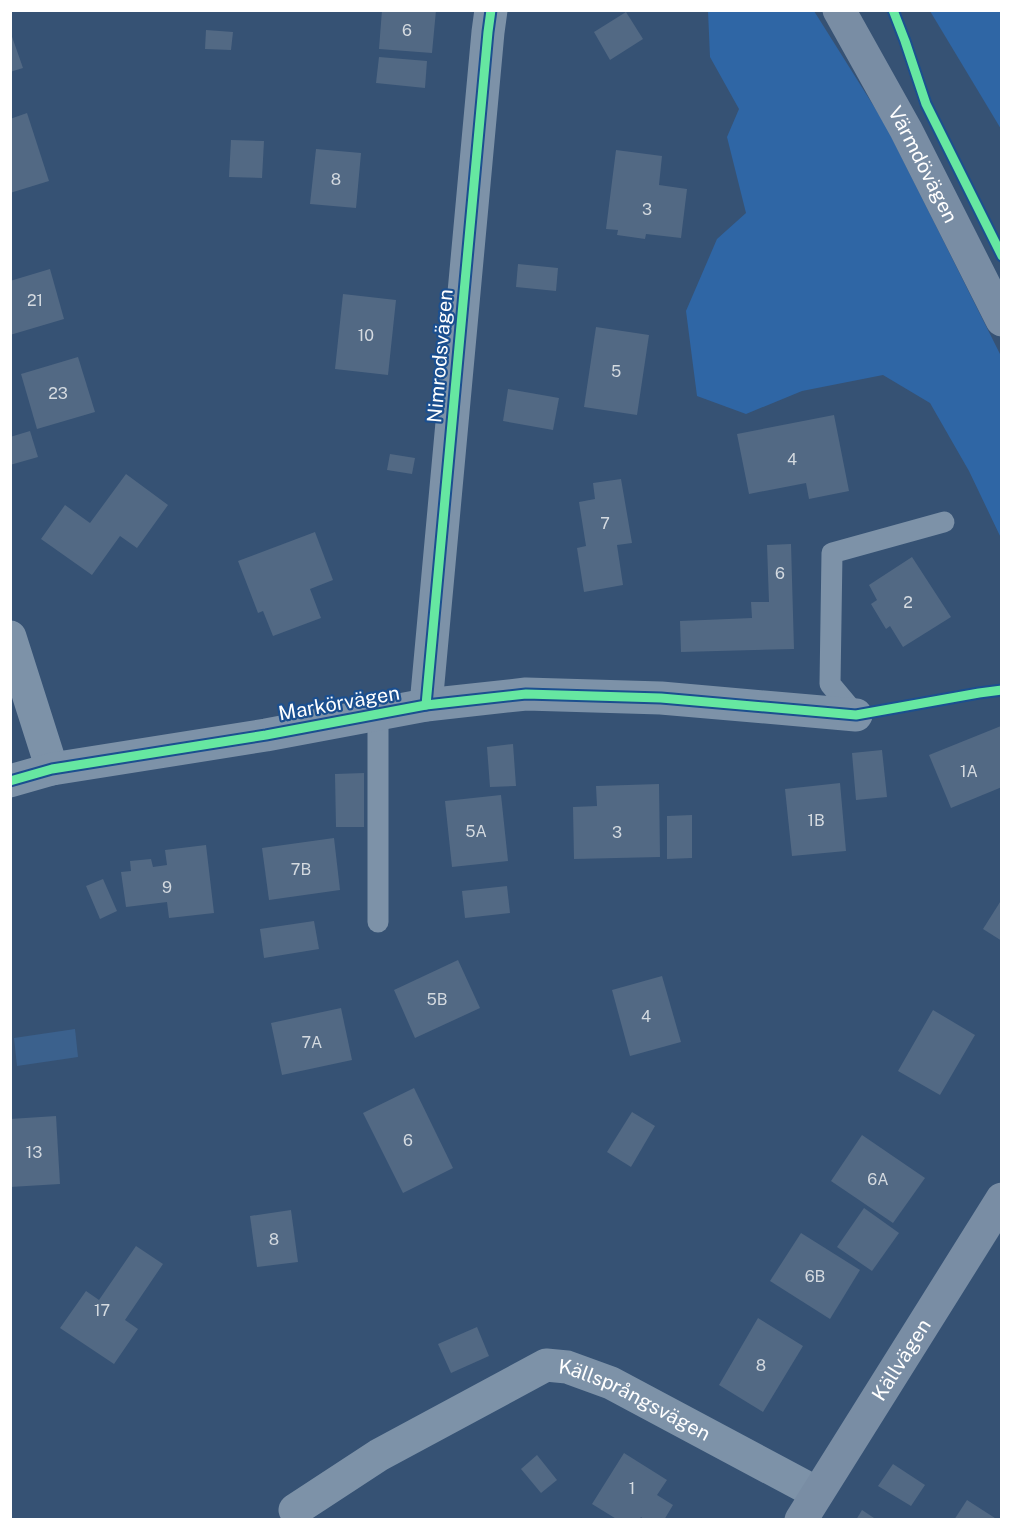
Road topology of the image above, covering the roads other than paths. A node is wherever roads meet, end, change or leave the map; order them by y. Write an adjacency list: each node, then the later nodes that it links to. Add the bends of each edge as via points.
1 (491, 10): 6 (street, Nimrodsvägen)
2 (839, 10): 3 (main road, Värmdövägen, via 906,130)
3 (1002, 320)
4 (945, 522): 8 (lane, via 832,553 830,684)
5 (10, 637): 9 (street)
6 (426, 705): 7 (street, Markörvägen); 8 (street, Markörvägen, via 526,694 578,695)
7 (378, 714): 9 (street, Markörvägen); 11 (lane, Markörvägen)
8 (856, 715)
9 (52, 769): 10 (street, Markörvägen)
10 (10, 780)
11 (378, 922)
12 (1002, 1199): 13 (main road, Källvägen)
13 (809, 1506): 14 (street, Källsprångsvägen, via 611,1383 567,1367 546,1365 379,1455)
14 (296, 1510)

